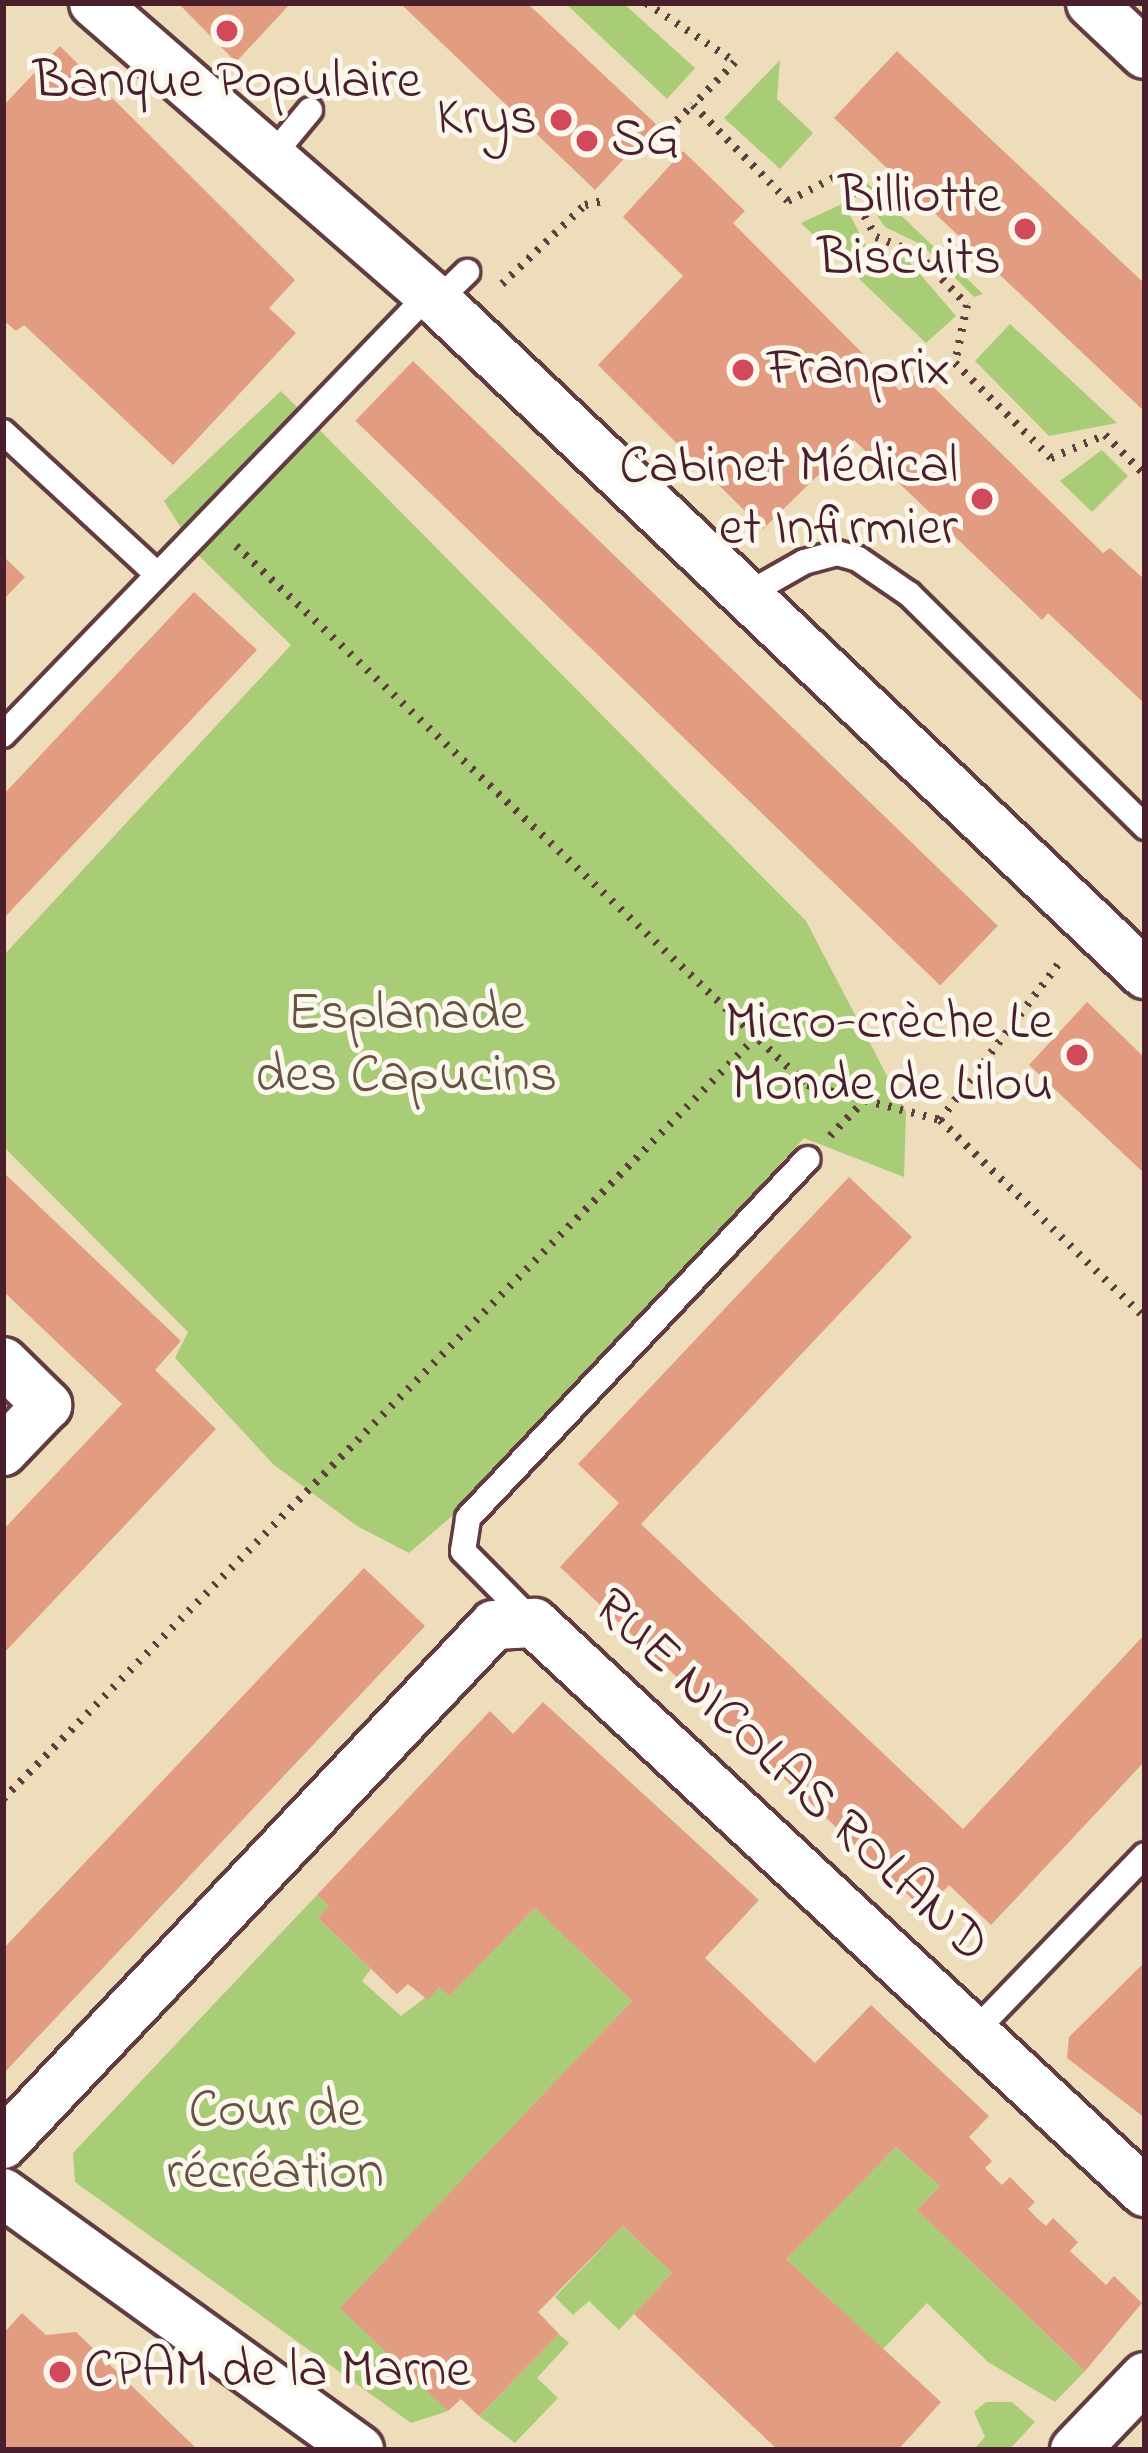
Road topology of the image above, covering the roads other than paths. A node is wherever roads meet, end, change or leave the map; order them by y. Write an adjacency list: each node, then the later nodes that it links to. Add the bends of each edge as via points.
1 (94, 3): 5 (street)
2 (1091, 3): 3 (street)
3 (1145, 53)
4 (310, 110): 5 (lane)
5 (271, 157): 6 (street)
6 (449, 298): 8 (lane); 9 (street)
7 (3, 432): 8 (lane)
8 (156, 573): 10 (lane)
9 (746, 595): 11 (lane, via 805,562 837,553 858,559 909,594); 12 (street)
10 (3, 736)
11 (1145, 826)
12 (1145, 974)
13 (808, 1159): 16 (lane, via 469,1518 463,1551)
14 (3, 1363): 15 (street, via 47,1405)
15 (3, 1451)
16 (534, 1623): 18 (street, RUE NICOLAS ROLAND); 19 (street, RUE NICOLAS ROLAND, via 494,1625)
17 (1145, 1855): 18 (lane)
18 (976, 2030): 20 (street, RUE NICOLAS ROLAND)
19 (3, 2144)
20 (1145, 2192)
21 (3, 2193): 23 (street)
22 (1145, 2377): 24 (street)
23 (359, 2450)
24 (1075, 2450)

